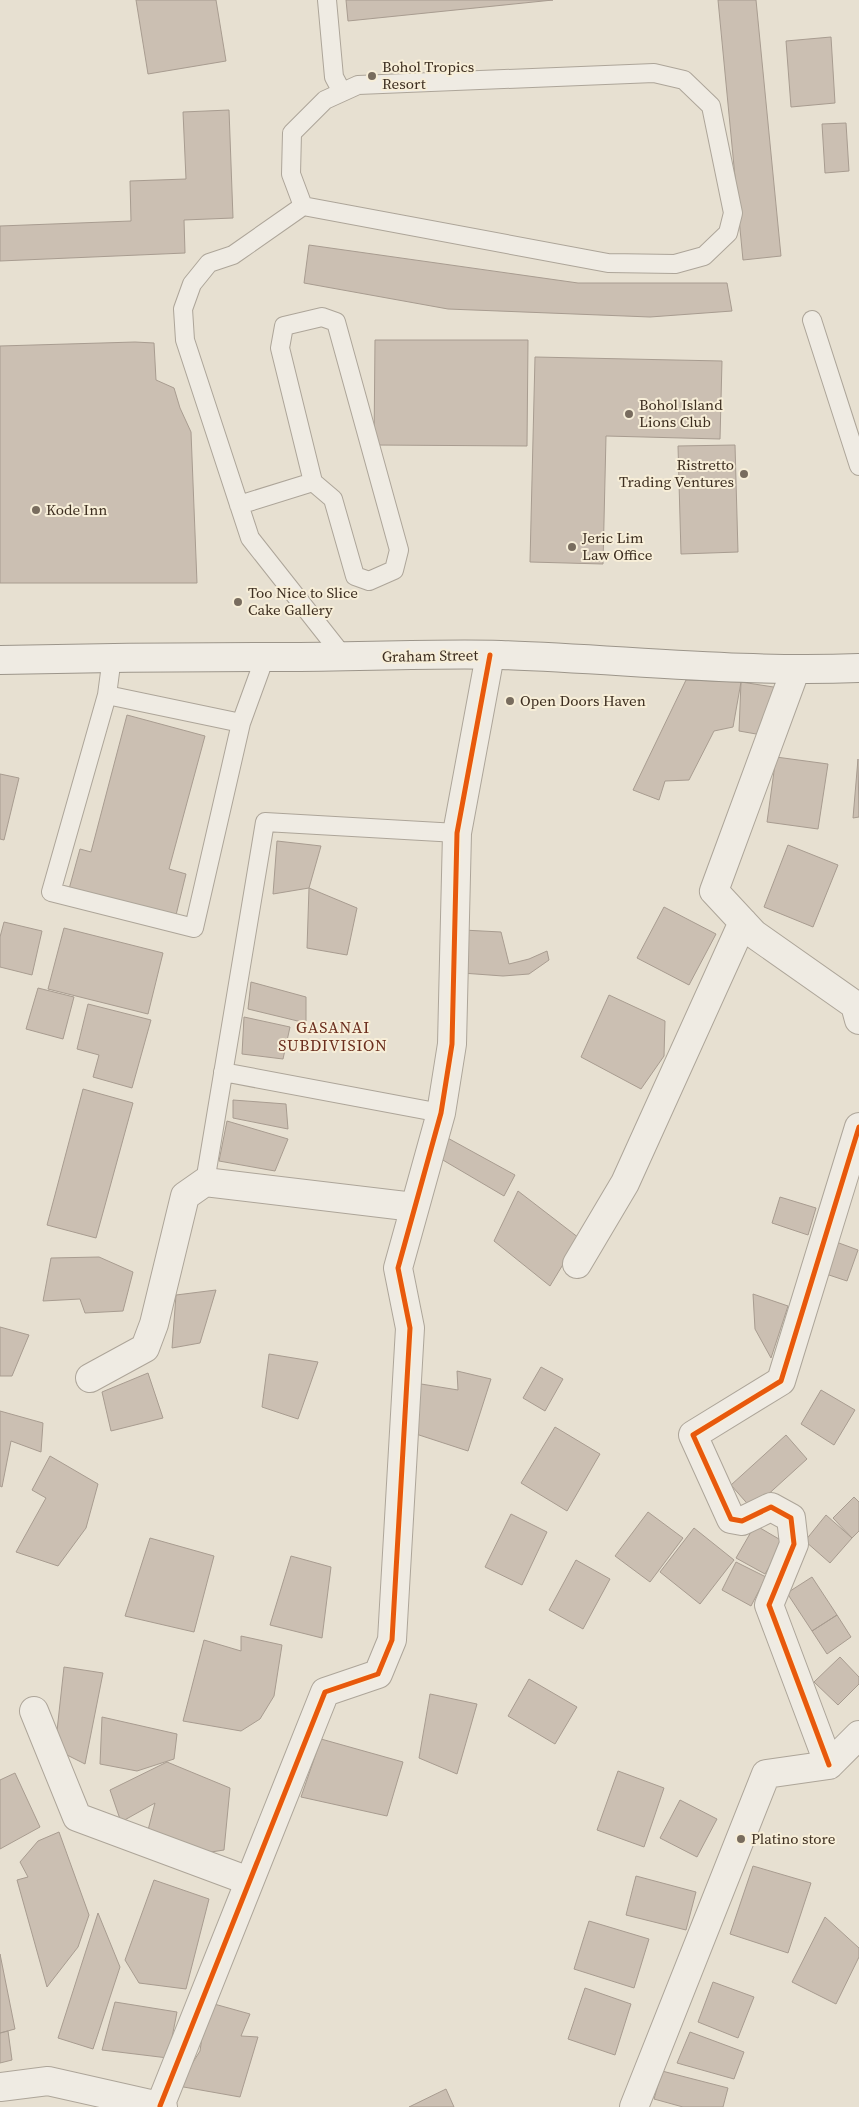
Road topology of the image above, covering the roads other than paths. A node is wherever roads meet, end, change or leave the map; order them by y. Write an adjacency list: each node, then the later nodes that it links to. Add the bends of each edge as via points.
1 (327, 0): 2 (lane, via 334,76)
2 (342, 92): 3 (lane, via 325,100 292,133 291,174); 3 (lane, via 358,85 654,73 684,80 711,106 733,213 728,233 704,256 675,264 608,262)
3 (303, 206): 7 (lane, via 233,255 209,263 192,284 183,309 185,340)
4 (812, 320): 5 (lane)
5 (859, 466)
6 (313, 482): 6 (lane, via 280,348 284,326 322,316 336,322 399,550 394,570 369,581 355,576 333,499); 7 (lane)
7 (239, 505): 9 (lane, via 250,538)
8 (490, 655): 9 (street, Graham Street); 14 (street, Graham Street); 17 (street)
9 (343, 656): 11 (street, Graham Street)
10 (112, 657): 11 (street, Graham Street); 12 (street, Graham Street); 15 (lane)
11 (265, 658): 16 (lane)
12 (0, 660)
13 (859, 668): 14 (street, Graham Street)
14 (795, 671): 18 (street, via 714,891)
15 (107, 695): 16 (lane); 16 (lane, via 51,892 194,928)
16 (241, 723)
17 (457, 833): 20 (lane, via 265,822); 21 (street, via 452,1044)
18 (743, 922): 19 (street, via 754,934 855,1005); 25 (street, via 625,1183)
19 (859, 1020)
20 (223, 1072): 21 (lane); 23 (lane)
21 (441, 1113): 24 (street)
22 (859, 1128): 29 (street, via 781,1381 693,1435 731,1519 742,1521 771,1507 792,1518 794,1544 769,1605)
23 (205, 1182): 24 (street); 26 (street, via 185,1196 154,1324 145,1348)
24 (414, 1207): 30 (street, via 398,1268 410,1328 392,1640 378,1674 325,1692)
25 (577, 1264)
26 (90, 1378)
27 (34, 1711): 30 (street, via 77,1817)
28 (859, 1735): 29 (street)
29 (829, 1765): 33 (street, via 766,1774)
30 (249, 1880): 32 (street)
31 (0, 2087): 32 (street, via 48,2080)
32 (161, 2107)
33 (634, 2107)

